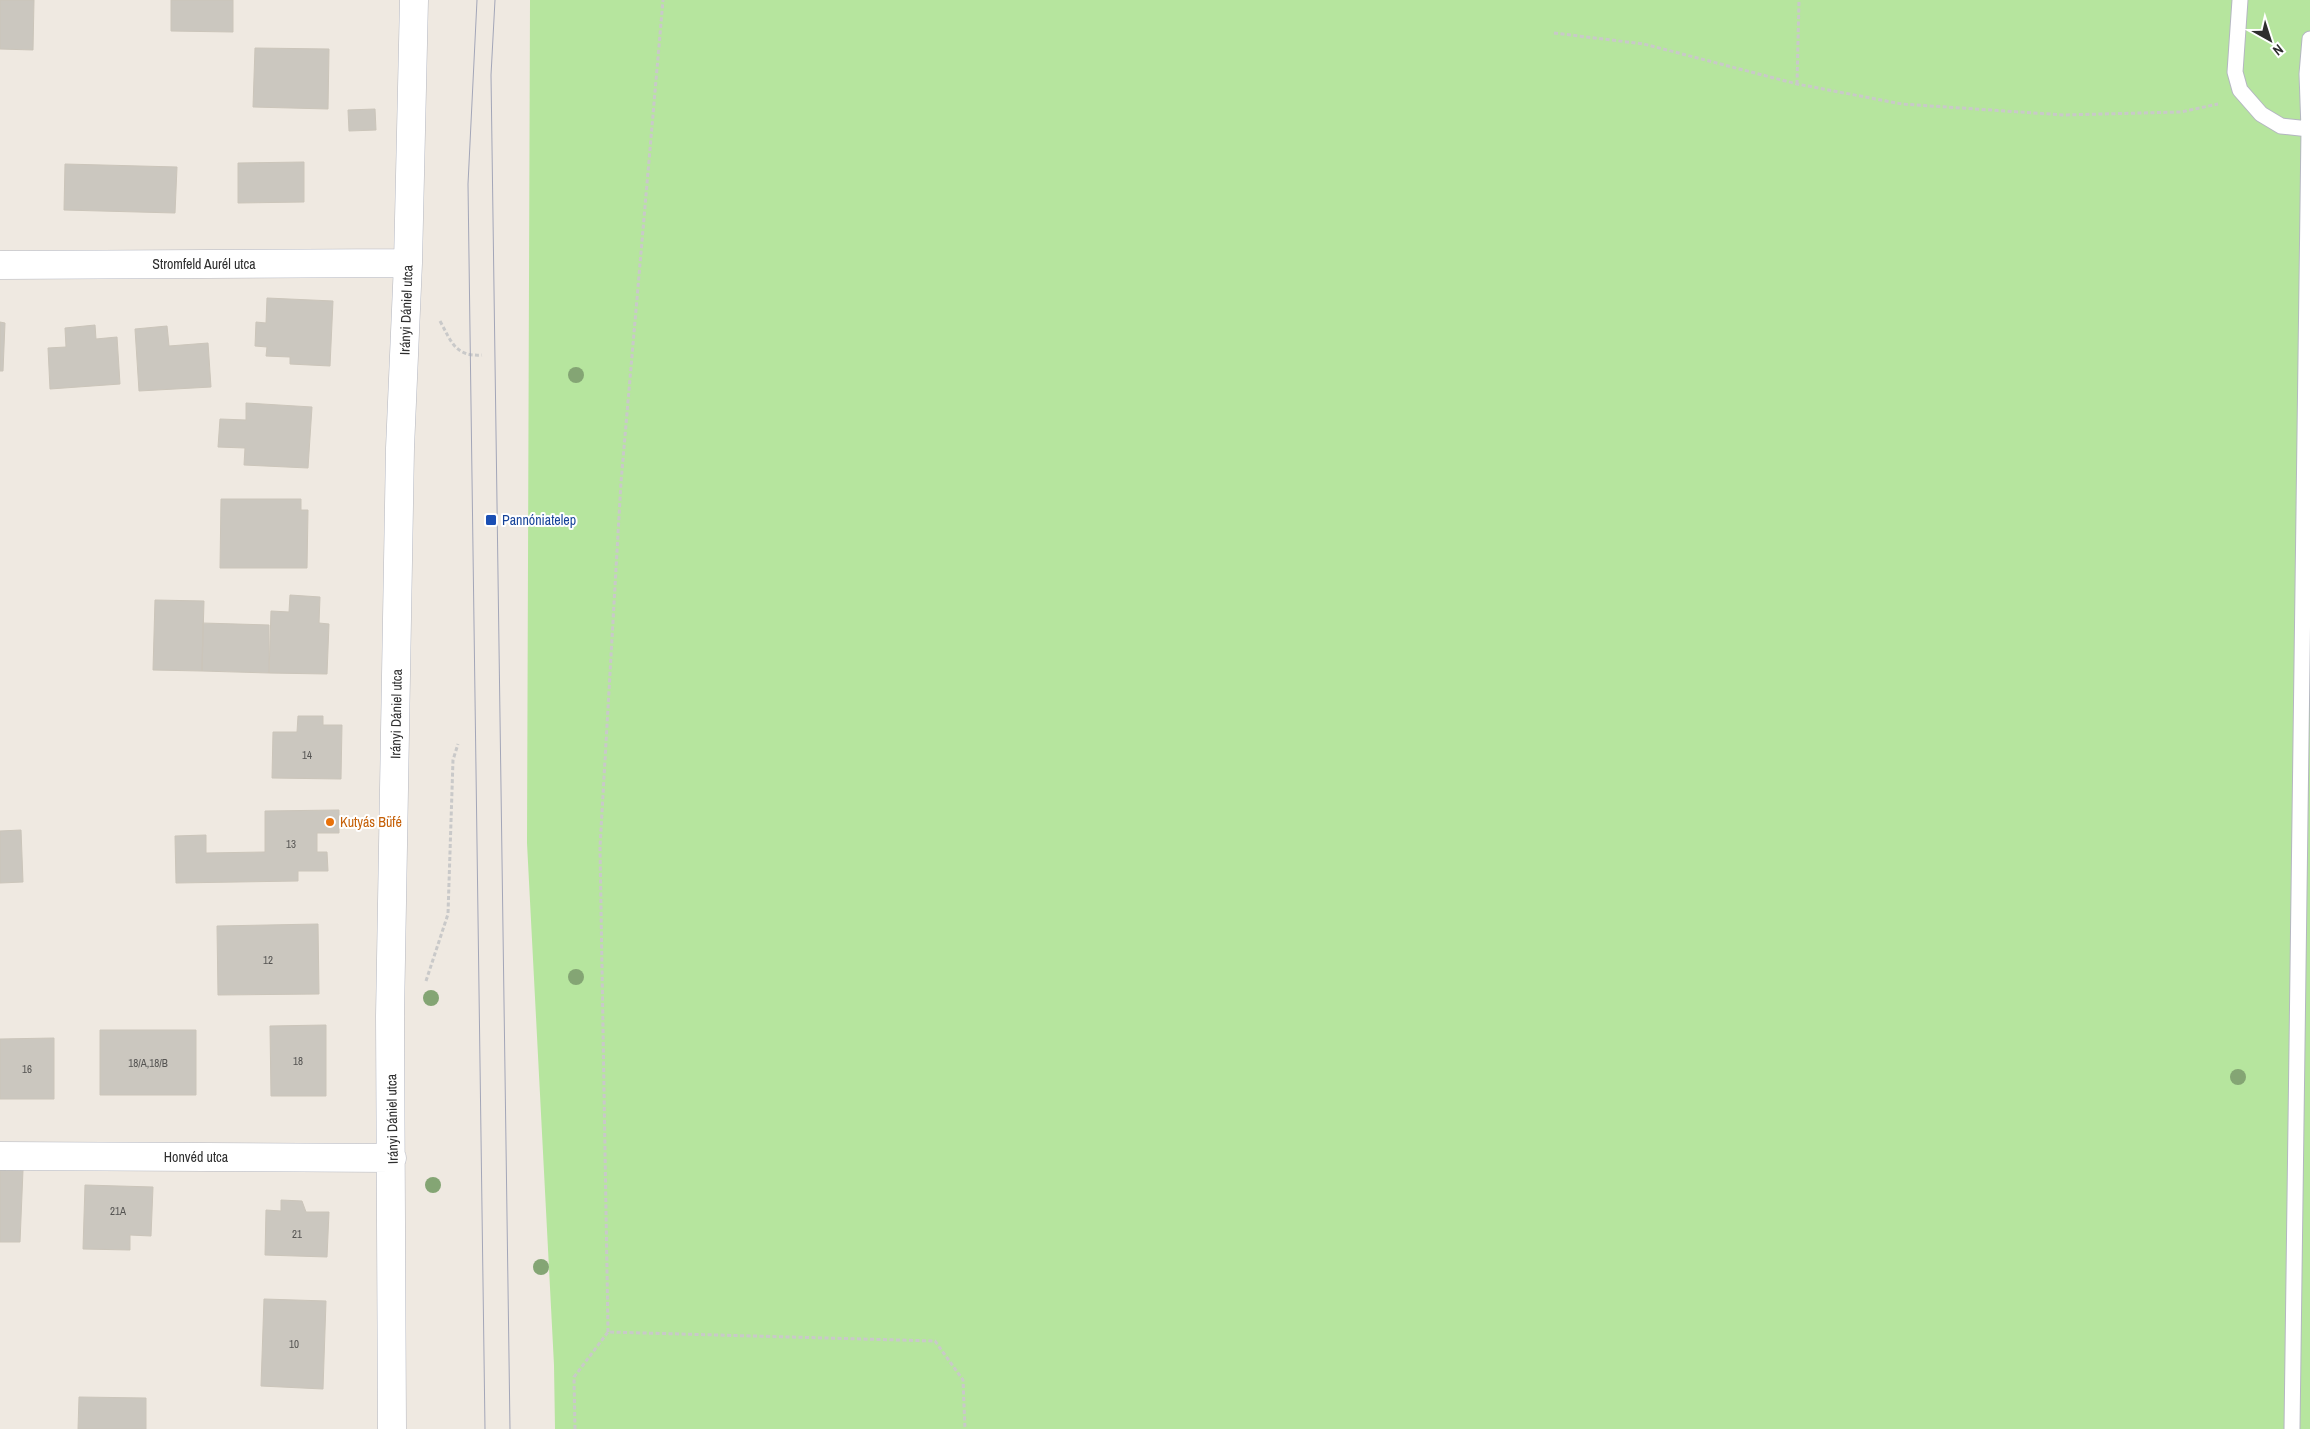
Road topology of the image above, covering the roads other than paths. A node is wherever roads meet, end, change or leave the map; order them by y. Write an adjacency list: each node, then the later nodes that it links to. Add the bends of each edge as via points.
1 (414, 0): 5 (street, Irányi Dániel utca)
2 (2240, 0): 4 (lane, via 2235,72 2240,90 2260,114 2281,126)
3 (2310, 39): 4 (lane, via 2307,74)
4 (2309, 130): 10 (lane)
5 (408, 263): 6 (street, Stromfeld Aurél utca); 8 (street, Irányi Dániel utca, via 400,458 391,996)
6 (0, 265)
7 (0, 1156): 8 (street, Honvéd utca)
8 (392, 1158): 9 (street, Irányi Dániel utca)
9 (392, 1429)
10 (2292, 1429)

